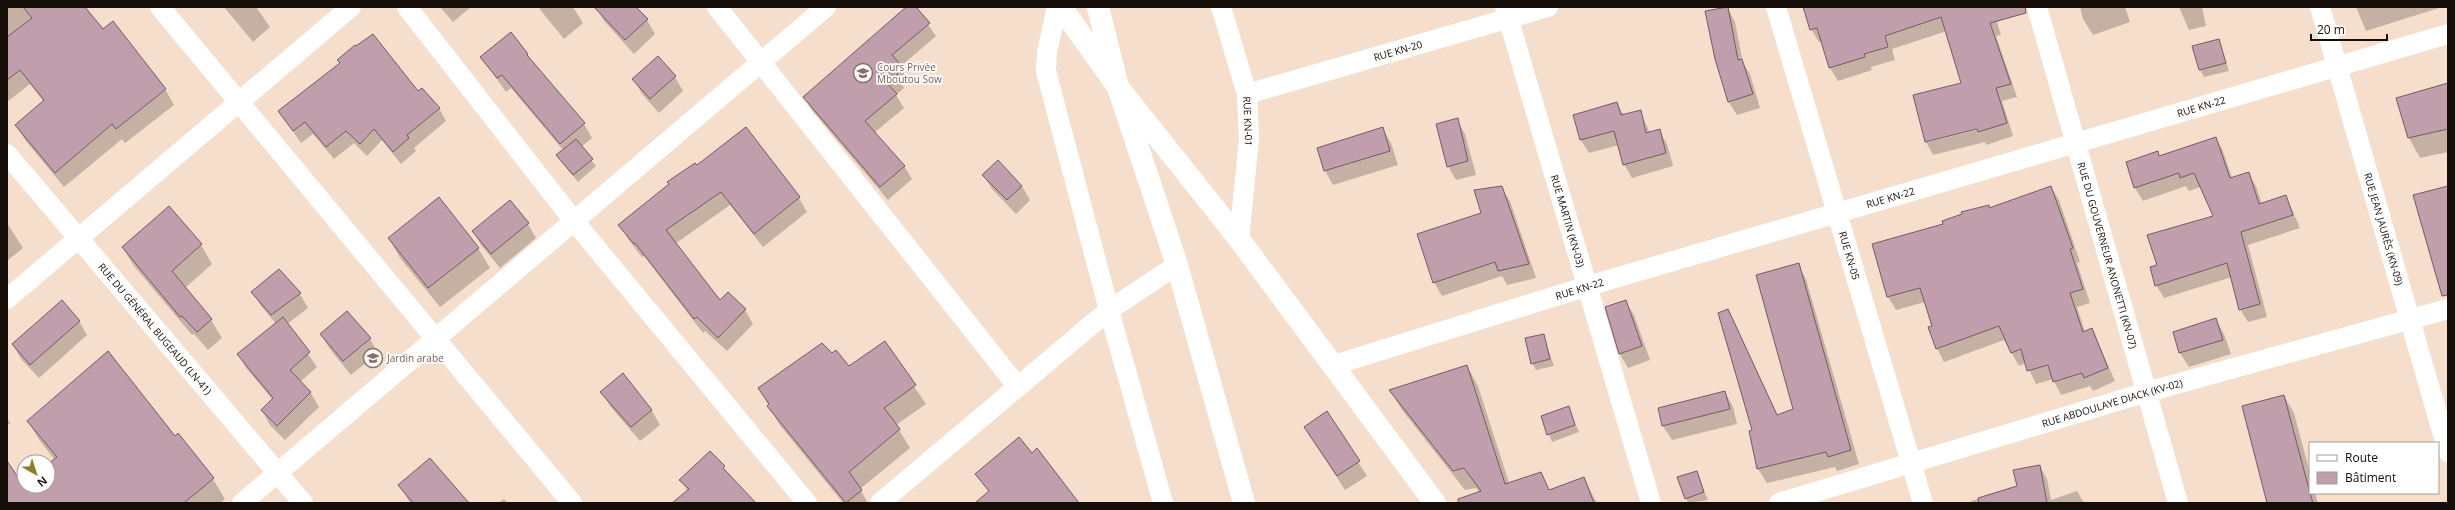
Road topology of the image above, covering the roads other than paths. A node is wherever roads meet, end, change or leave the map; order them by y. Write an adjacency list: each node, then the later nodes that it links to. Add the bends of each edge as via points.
1 (160, 7): 20 (street)
2 (351, 7): 20 (street)
3 (407, 7): 24 (street)
4 (717, 7): 16 (street)
5 (826, 7): 16 (street)
6 (1057, 7): 31 (street, via 1047,52 1046,72)
7 (1061, 7): 18 (main road)
8 (1098, 7): 18 (main road)
9 (1221, 7): 19 (street, RUE KN-01)
10 (1548, 7): 14 (street, RUE KN-20)
11 (1776, 7): 23 (street, RUE KN-05)
12 (2037, 7): 21 (street, RUE DU GOUVERNEUR ANONETTI (KN-07))
13 (2320, 7): 17 (street, RUE JEAN JAURÈS (KN-09))
14 (1507, 13): 19 (street, RUE KN-20); 28 (street, RUE MARTIN (KN-03))
15 (2448, 34): 17 (street, RUE KN-22)
16 (760, 63): 24 (street); 35 (street)
17 (2337, 67): 21 (street, RUE KN-22); 32 (street, RUE JEAN JAURÈS (KN-09))
18 (1118, 87): 26 (main road); 27 (main road)
19 (1247, 94): 26 (street, RUE KN-01, via 1249,138)
20 (239, 102): 25 (street); 33 (street)
21 (2076, 143): 23 (street, RUE KN-22); 36 (street, RUE DU GOUVERNEUR ANONETTI (KN-07))
22 (7, 154): 25 (street, RUE DU GÉNÉRAL BUGEAUD (LN-41))
23 (1837, 214): 28 (street, RUE KN-22); 38 (street, RUE KN-05)
24 (574, 221): 33 (street); 43 (street)
25 (78, 238): 29 (street); 39 (street, RUE DU GÉNÉRAL BUGEAUD (LN-41))
26 (1239, 239): 34 (main road)
27 (1177, 265): 31 (street); 46 (main road)
28 (1588, 286): 34 (street, RUE KN-22); 48 (street, RUE MARTIN (KN-03))
29 (7, 299)
30 (2448, 309): 32 (street, RUE ABDOULAYE DIACK (KV-02))
31 (1109, 310): 35 (street); 45 (street)
32 (2410, 320): 36 (street, RUE ABDOULAYE DIACK (KV-02)); 37 (street, RUE JEAN JAURÈS (KN-09))
33 (435, 339): 39 (street); 42 (street)
34 (1334, 364): 47 (main road)
35 (1018, 387): 44 (street)
36 (2147, 392): 38 (street, RUE ABDOULAYE DIACK (KV-02)); 51 (street, RUE DU GOUVERNEUR ANONETTI (KN-07))
37 (2448, 452)
38 (1911, 464): 49 (street, RUE ABDOULAYE DIACK (KV-02)); 50 (street, RUE KN-05)
39 (277, 473): 40 (street); 41 (street, RUE DU GÉNÉRAL BUGEAUD (LN-41))
40 (242, 503)
41 (303, 503)
42 (572, 503)
43 (806, 503)
44 (880, 503)
45 (1163, 503)
46 (1244, 503)
47 (1435, 503)
48 (1651, 503)
49 (1779, 503)
50 (1923, 503)
51 (2178, 503)

